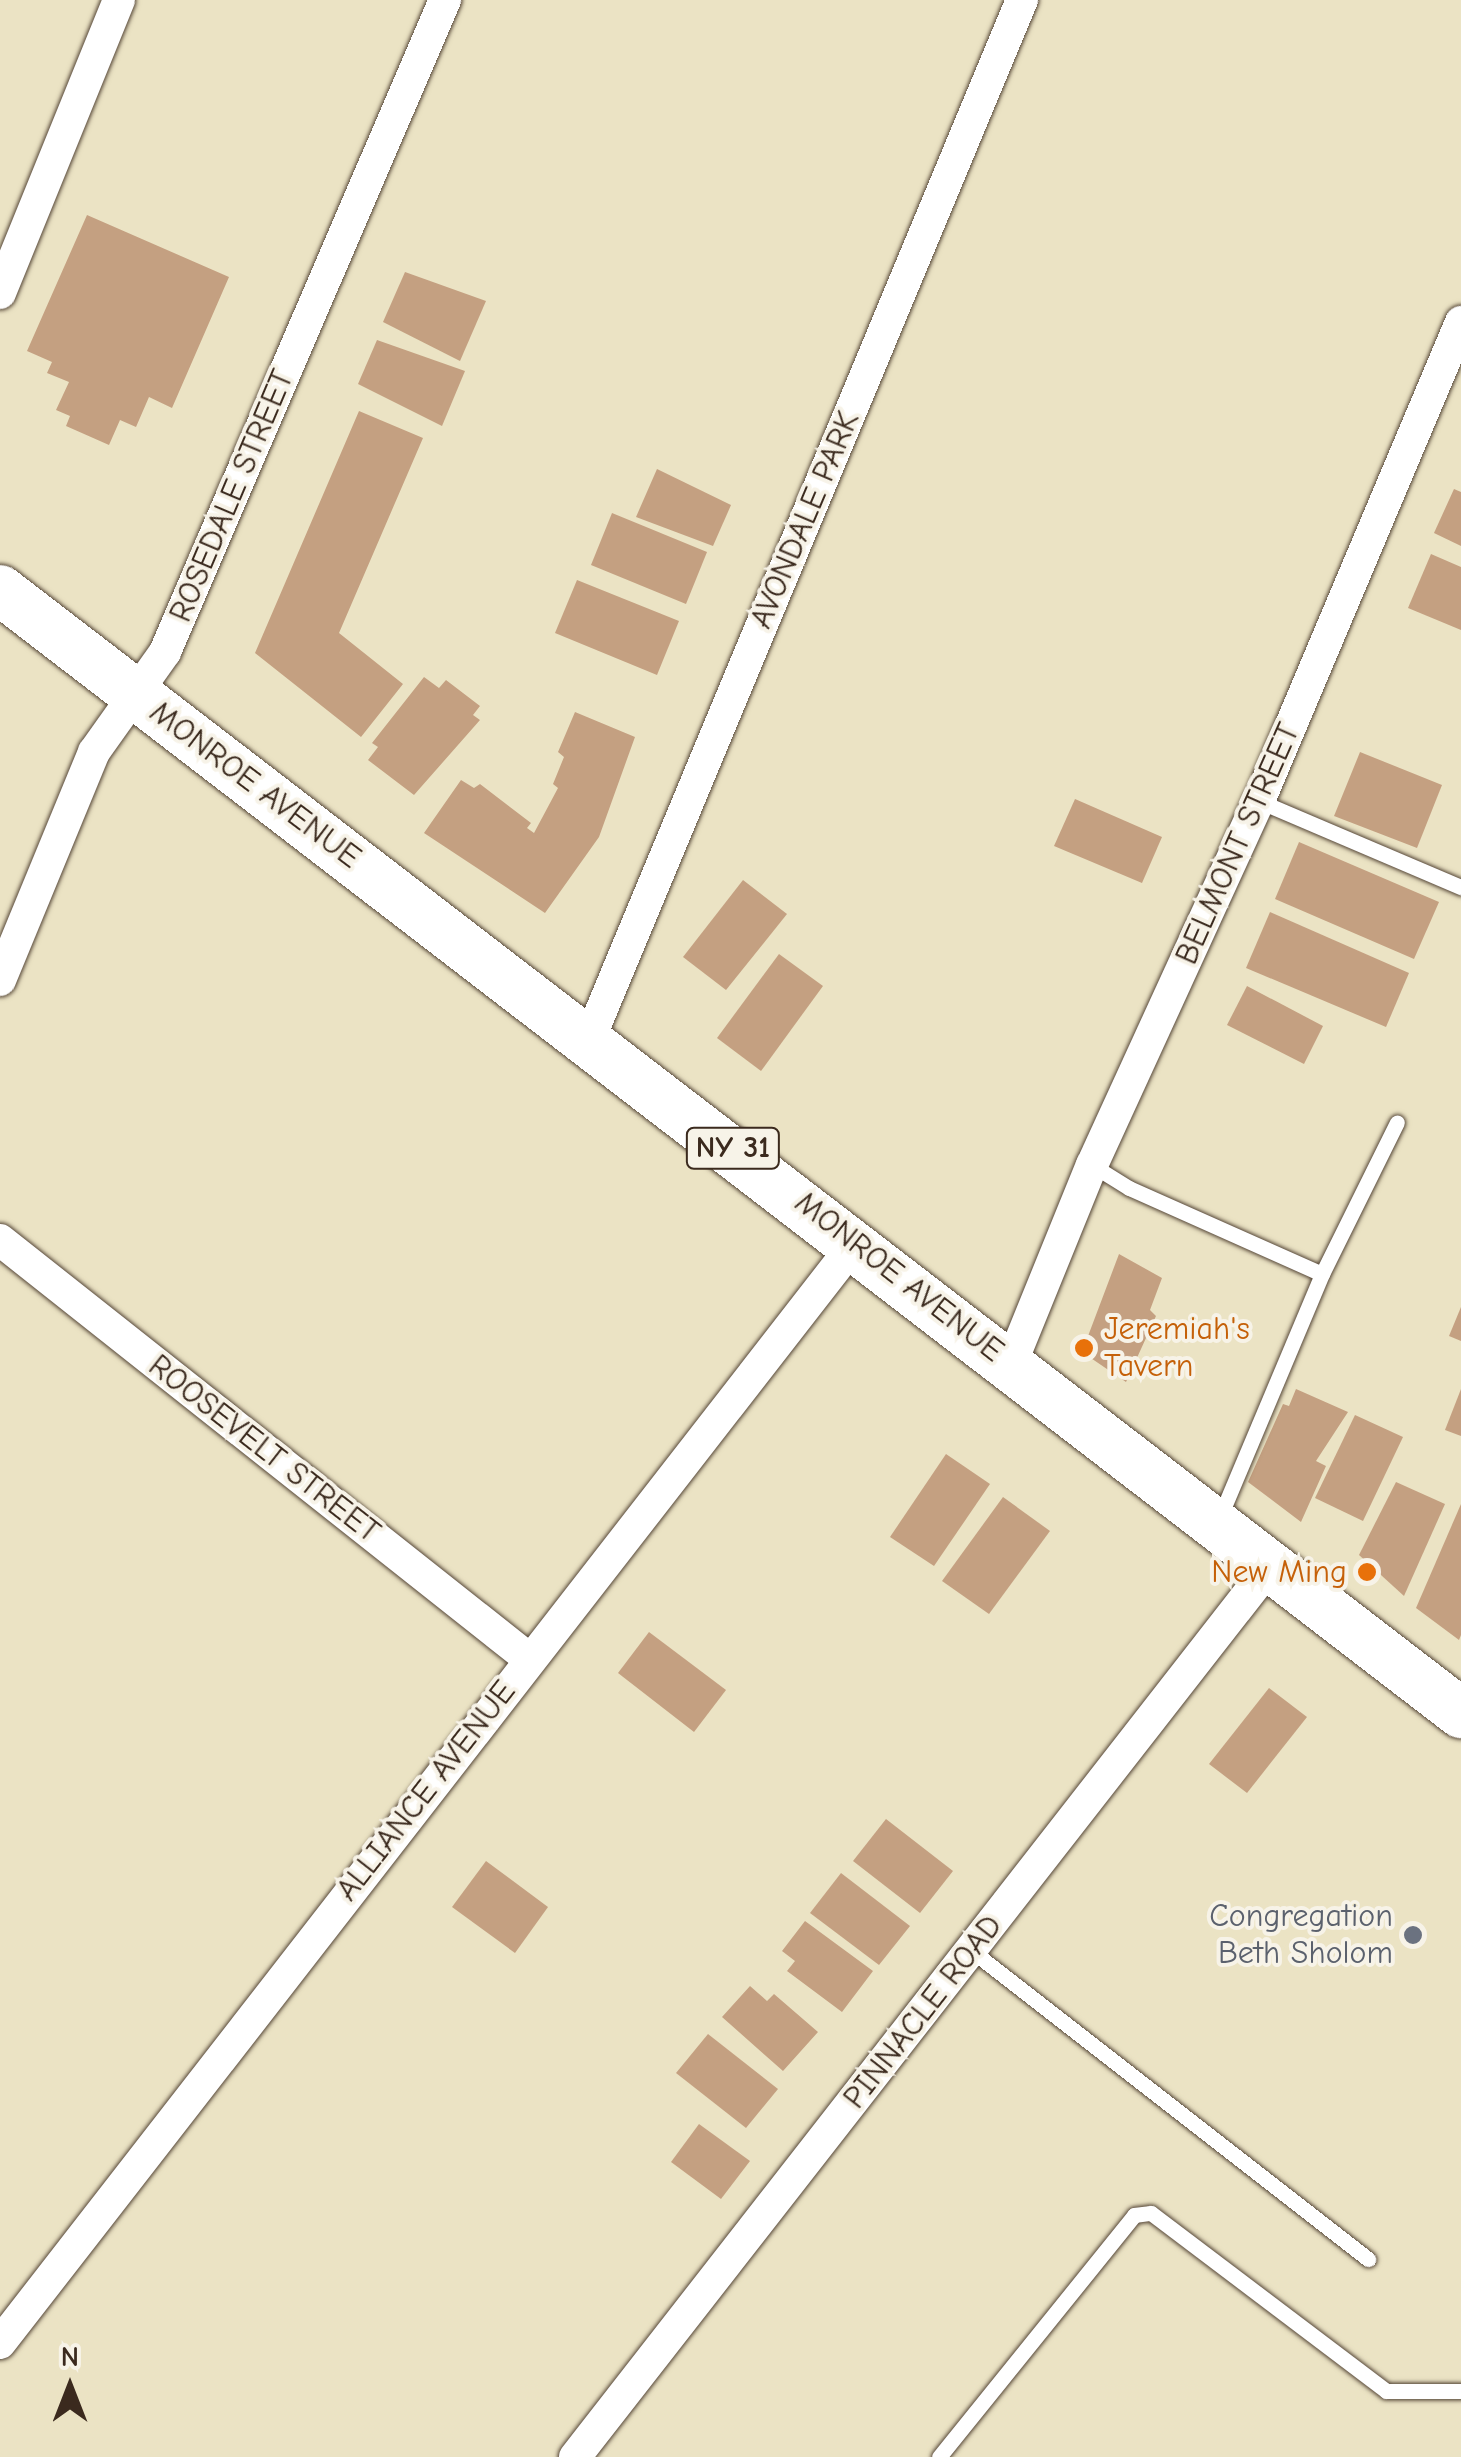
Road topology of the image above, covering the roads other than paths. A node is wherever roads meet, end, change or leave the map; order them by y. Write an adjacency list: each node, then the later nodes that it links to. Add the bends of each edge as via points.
1 (120, 0): 4 (street)
2 (445, 0): 7 (street, ROSEDALE STREET, via 165,652)
3 (1022, 0): 11 (street, AVONDALE PARK)
4 (0, 293)
5 (1461, 322): 8 (street, BELMONT STREET)
6 (0, 590): 7 (main road, MONROE AVENUE / NY 31)
7 (133, 692): 10 (street, ROSEDALE STREET, via 94,752); 11 (main road, MONROE AVENUE / NY 31)
8 (1259, 801): 9 (lane); 13 (street, BELMONT STREET)
9 (1461, 887)
10 (0, 980)
11 (589, 1040): 15 (main road, MONROE AVENUE / NY 31)
12 (1397, 1122): 16 (lane)
13 (1092, 1164): 16 (lane, via 1129,1188); 17 (street, BELMONT STREET)
14 (0, 1240): 20 (street, ROOSEVELT STREET)
15 (856, 1242): 17 (main road, MONROE AVENUE / NY 31); 20 (street, ALLIANCE AVENUE)
16 (1322, 1274): 18 (lane)
17 (1010, 1364): 18 (main road, MONROE AVENUE / NY 31)
18 (1217, 1524): 19 (main road, MONROE AVENUE / NY 31)
19 (1270, 1566): 21 (main road, MONROE AVENUE / NY 31); 22 (street, PINNACLE ROAD)
20 (528, 1658): 24 (street, ALLIANCE AVENUE)
21 (1461, 1712)
22 (972, 1951): 23 (lane); 26 (street, PINNACLE ROAD)
23 (1368, 2258)
24 (0, 2343)
25 (1461, 2392): 27 (lane, via 1386,2391 1151,2212 1134,2214)
26 (575, 2457)
27 (938, 2457)

